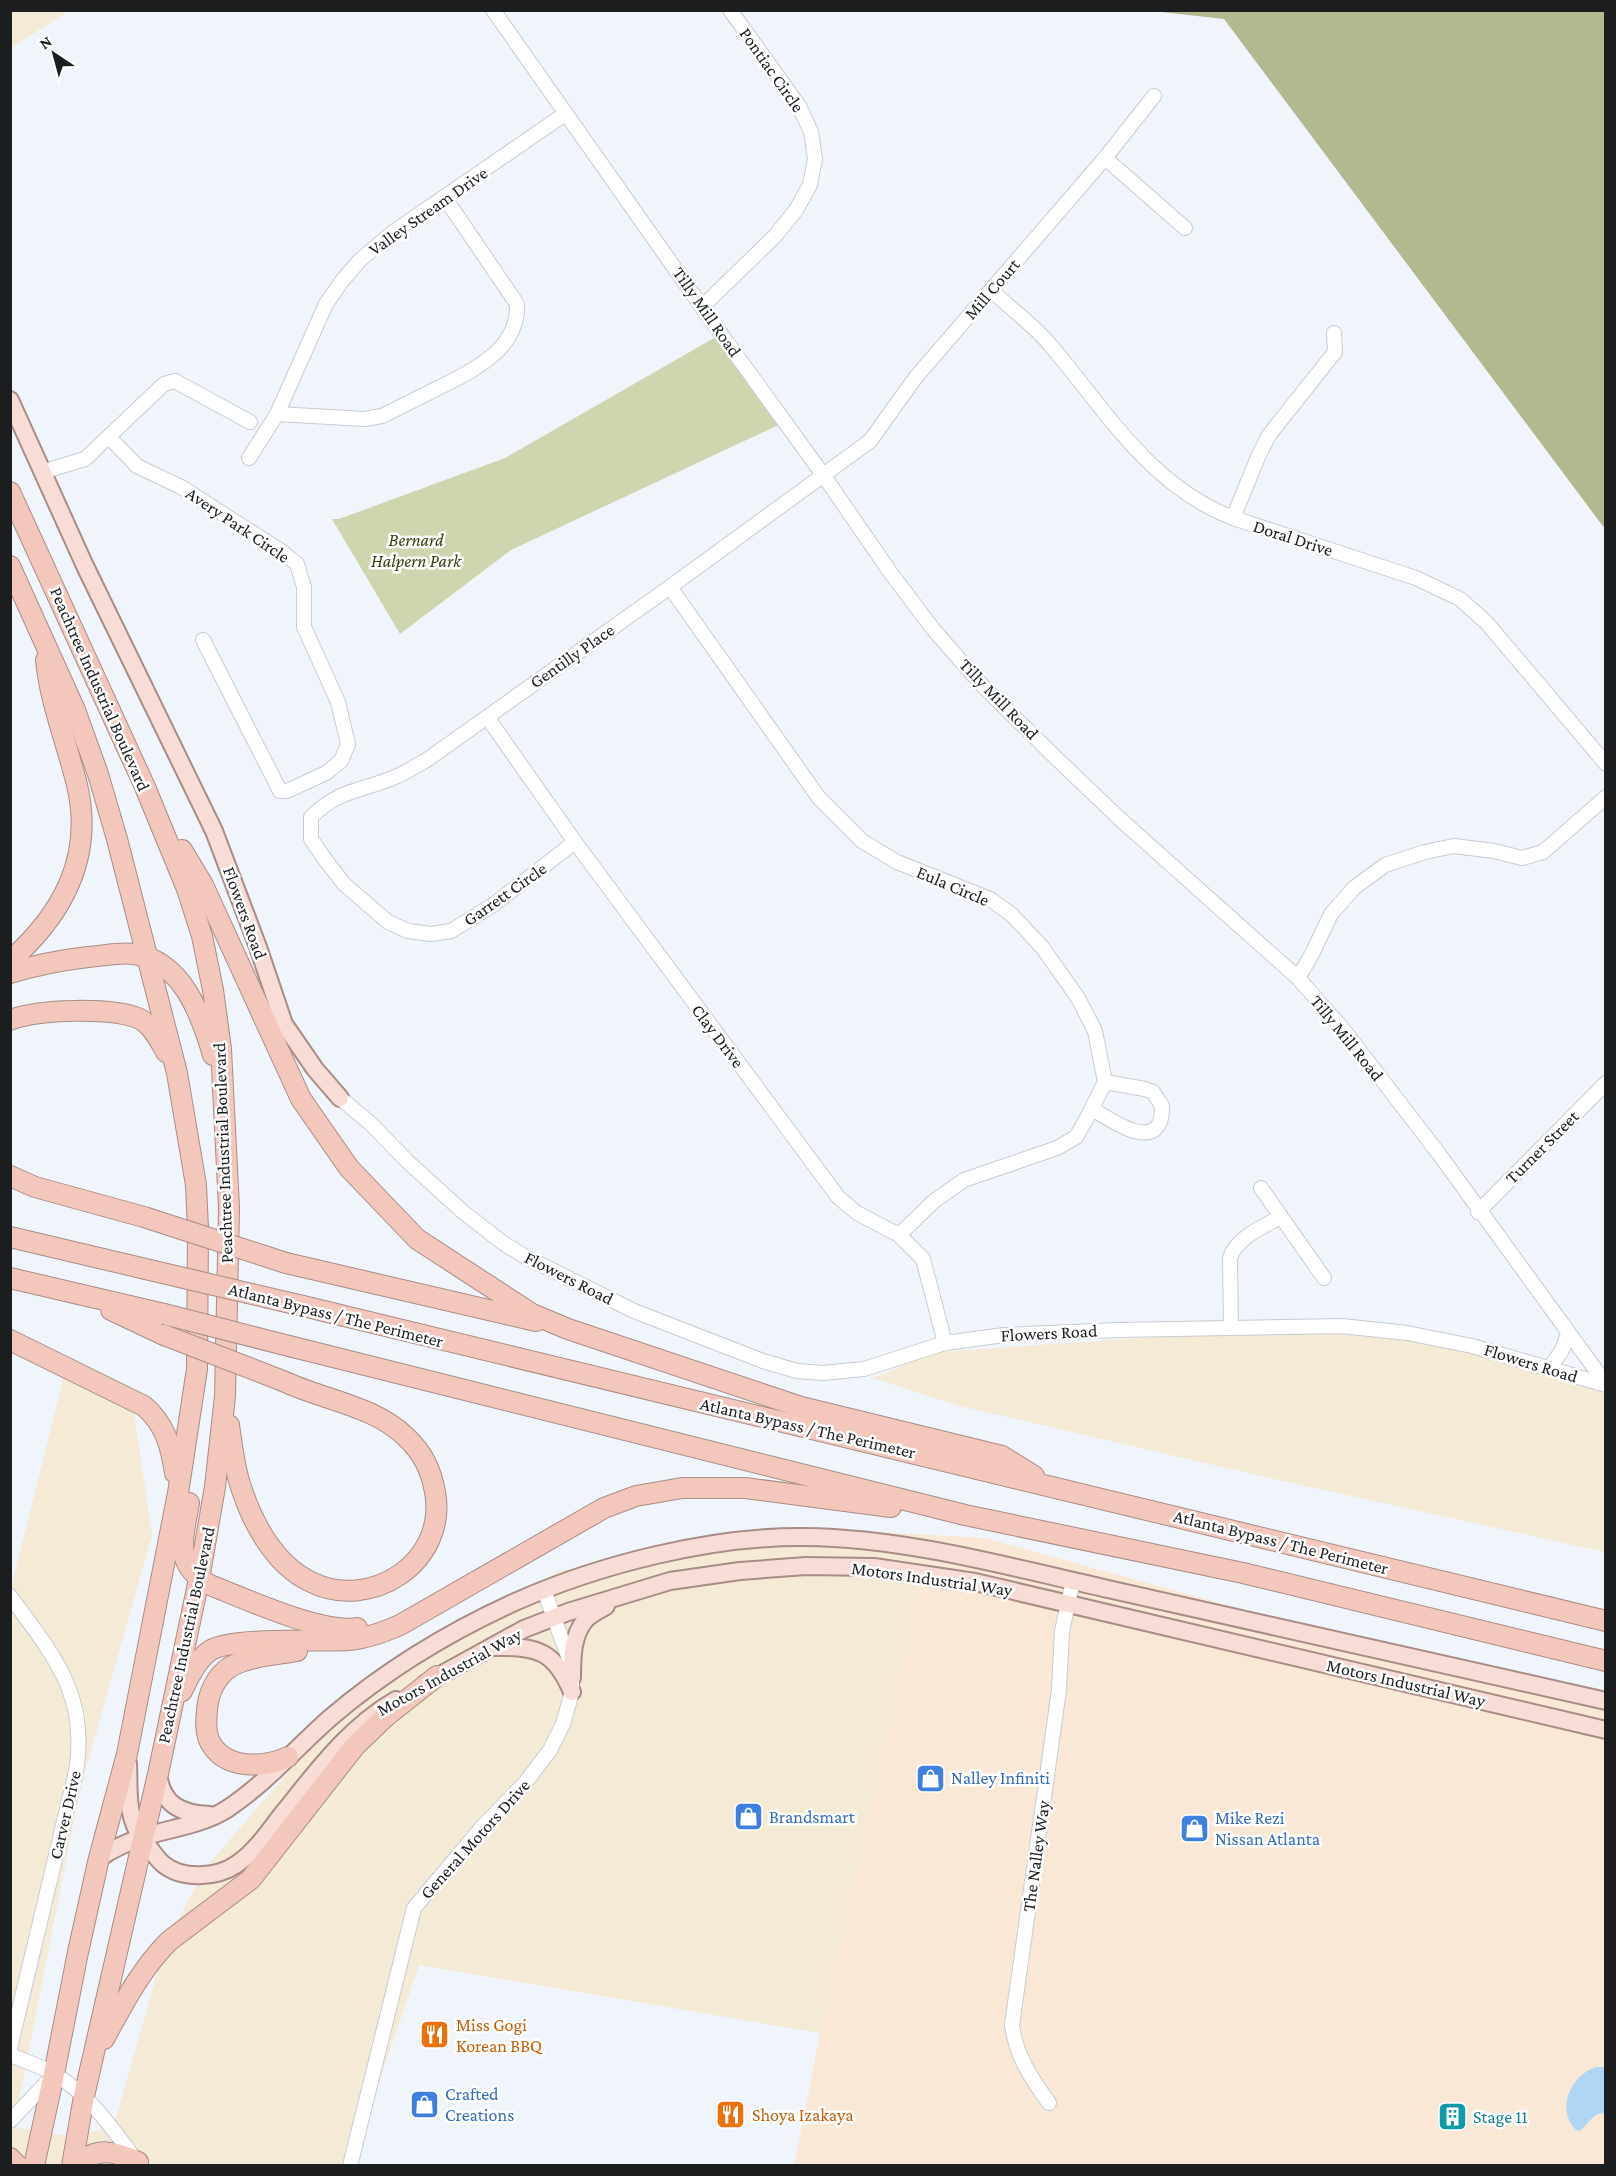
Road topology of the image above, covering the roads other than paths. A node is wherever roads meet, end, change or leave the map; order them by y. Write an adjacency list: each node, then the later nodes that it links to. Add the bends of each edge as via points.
1 (493, 10): 4 (street, Tilly Mill Road)
2 (730, 10): 9 (street, Pontiac Circle, via 799,106 811,132 815,159 810,185 796,210 775,236)
3 (1154, 96): 5 (street, Mill Court)
4 (565, 114): 6 (street, Valley Stream Drive); 9 (street, Tilly Mill Road)
5 (1105, 158): 7 (street); 8 (street, Mill Court)
6 (446, 198): 12 (street, Valley Stream Drive, via 392,233 342,281 326,304); 12 (street, via 517,304 518,316 507,340 477,369 382,416 357,419)
7 (1185, 228)
8 (992, 291): 17 (street, Mill Court, via 916,377 870,441); 19 (street, Doral Drive, via 1050,345 1149,464 1190,496)
9 (703, 306): 17 (street, Tilly Mill Road)
10 (1334, 333): 19 (street, via 1335,352 1269,435)
11 (10, 400): 16 (main road, Flowers Road)
12 (277, 414): 15 (street, Valley Stream Drive)
13 (250, 422): 14 (street, via 175,381 164,384)
14 (109, 437): 16 (street, via 85,459); 22 (street, Avery Park Circle, via 137,466 181,487 297,564 304,588 304,627 343,721 348,744 341,761 326,773 280,791)
15 (249, 458)
16 (42, 472): 39 (main road, Flowers Road, via 214,831 284,1024)
17 (824, 476): 21 (street, Gentilly Place); 33 (street, Tilly Mill Road, via 890,572 981,684 1120,819)
18 (10, 492): 26 (highway, Peachtree Industrial Boulevard)
19 (1233, 519): 25 (street, Doral Drive, via 1416,578 1460,598 1486,622)
20 (10, 566): 23 (highway, Peachtree Industrial Boulevard)
21 (670, 587): 24 (street, Gentilly Place); 36 (street, Eula Circle, via 819,798 861,841 897,862 990,899 1012,915 1042,947 1078,998 1095,1031)
22 (203, 640)
23 (44, 643): 30 (highway, Peachtree Industrial Boulevard, via 75,710 98,774); 31 (highway, via 48,685 77,787 81,835 77,864 67,891 45,926)
24 (487, 717): 28 (street, Gentilly Place, via 428,759 392,779 351,790 326,802); 29 (street, Clay Drive)
25 (1605, 764)
26 (144, 788): 38 (highway, Peachtree Industrial Boulevard, via 187,889 201,936 217,1017); 51 (highway, via 203,885 301,1099 349,1168 417,1239 532,1314)
27 (1605, 797): 33 (street, via 1543,852 1522,858 1454,846 1385,866 1354,888 1331,914)
28 (310, 817): 29 (street, Garrett Circle, via 311,839 344,884 388,922 420,933 451,931 493,905)
29 (575, 842): 45 (street, Clay Drive, via 838,1197 857,1213)
30 (147, 957): 32 (highway, via 131,954 71,959); 35 (highway, Peachtree Industrial Boulevard); 38 (highway, via 174,975 190,995 210,1044)
31 (10, 961)
32 (10, 973)
33 (1298, 978): 43 (street, Tilly Mill Road, via 1350,1038)
34 (10, 1020): 35 (highway, via 53,1011 89,1011 142,1020 157,1035)
35 (177, 1073): 55 (highway, Peachtree Industrial Boulevard, via 196,1185)
36 (1105, 1082): 40 (street); 40 (street, via 1153,1092 1162,1106 1160,1122 1148,1133 1134,1131)
37 (1605, 1083): 43 (street, Turner Street)
38 (224, 1095): 58 (highway, Peachtree Industrial Boulevard, via 229,1208)
39 (340, 1098): 54 (street, Flowers Road, via 462,1211 503,1243 634,1311 763,1361 809,1372 864,1369)
40 (1092, 1109): 45 (street, via 1076,1137 1058,1148 964,1179)
41 (10, 1176): 51 (highway, bridge, via 286,1263)
42 (1261, 1188): 44 (street)
43 (1479, 1212): 52 (street, Tilly Mill Road)
44 (1280, 1217): 48 (street); 50 (street, via 1233,1250)
45 (899, 1234): 54 (street, Clay Drive, via 923,1259)
46 (10, 1237): 59 (highway, Atlanta Bypass / The Perimeter, bridge)
47 (10, 1278): 49 (highway)
48 (1324, 1278)
49 (79, 1294): 58 (highway, bridge, via 164,1335 357,1408 393,1427 427,1463 436,1497 434,1524 416,1560 387,1583 352,1592 330,1589 296,1574 259,1529 239,1483); 61 (highway, bridge)
50 (1231, 1327): 54 (street, Flowers Road, via 1004,1335); 56 (street, Flowers Road, via 1341,1326 1398,1332 1472,1346)
51 (568, 1329): 59 (highway, via 801,1407 1002,1456)
52 (1568, 1334): 56 (street, via 1563,1350); 57 (street, Tilly Mill Road)
53 (10, 1340): 60 (highway, via 151,1412 169,1444)
54 (945, 1343)
55 (198, 1369): 60 (highway, Peachtree Industrial Boulevard); 62 (highway, via 200,1422 182,1547 186,1562)
56 (1549, 1369): 57 (street, Flowers Road)
57 (1605, 1385)
58 (225, 1396): 62 (highway, Peachtree Industrial Boulevard)
59 (1046, 1484): 70 (highway, Atlanta Bypass / The Perimeter)
60 (178, 1493): 79 (highway, Peachtree Industrial Boulevard)
61 (965, 1515): 68 (highway, via 746,1488 682,1488 636,1496 604,1508); 73 (highway, via 1243,1573)
62 (199, 1579): 68 (highway, via 304,1621 348,1630 387,1623); 77 (highway, Peachtree Industrial Boulevard)
63 (1072, 1581): 64 (main road, Motors Industrial Way, via 897,1544 805,1537 742,1540 649,1558); 67 (street, The Nalley Way); 76 (main road, Motors Industrial Way)
64 (544, 1590): 69 (street); 80 (main road, Motors Industrial Way, via 463,1628 393,1669)
65 (10, 1596): 85 (street, Carver Drive, via 61,1668 73,1698 79,1735 76,1771)
66 (620, 1596): 67 (main road, Motors Industrial Way, via 670,1581 806,1566 863,1567 975,1582); 69 (main road, Motors Industrial Way); 75 (main road, via 586,1619 577,1635 572,1652)
67 (1067, 1603): 78 (main road, Motors Industrial Way); 90 (street, The Nalley Way, via 1059,1690 1012,2025 1026,2070)
68 (435, 1604): 71 (highway, via 379,1634)
69 (555, 1617): 72 (main road, Motors Industrial Way); 75 (street)
70 (1605, 1621)
71 (351, 1640): 77 (highway, via 242,1643 210,1651 192,1671); 80 (highway, via 241,1662 228,1668 215,1682 206,1727 216,1750 243,1764 268,1764)
72 (491, 1647): 74 (main road, Motors Industrial Way); 75 (main road, via 540,1651)
73 (1605, 1661)
74 (437, 1676): 83 (main road, Motors Industrial Way, via 356,1727 254,1850 236,1865 207,1875 175,1871 164,1865); 87 (highway, via 355,1746 251,1879 159,1950)
75 (572, 1685): 97 (street, General Motors Drive, via 563,1724 550,1750 414,1908)
76 (1605, 1701)
77 (169, 1718): 81 (highway, Peachtree Industrial Boulevard)
78 (1605, 1730)
79 (127, 1754): 83 (main road, Motors Industrial Way, via 131,1813); 84 (highway, Peachtree Industrial Boulevard)
80 (288, 1757): 82 (main road, Motors Industrial Way)
81 (158, 1774): 82 (main road, via 159,1787 175,1806 198,1815); 83 (highway, Peachtree Industrial Boulevard)
82 (216, 1815): 83 (main road, Motors Industrial Way)
83 (142, 1837): 84 (main road, Motors Industrial Way); 87 (highway, Peachtree Industrial Boulevard)
84 (99, 1858): 88 (highway, Peachtree Industrial Boulevard)
85 (10, 2048)
86 (10, 2055): 88 (street)
87 (94, 2057): 89 (highway)
88 (54, 2074): 89 (street); 91 (street); 95 (highway, Peachtree Industrial Boulevard)
89 (84, 2096): 93 (street); 96 (highway)
90 (1049, 2103)
91 (10, 2121)
92 (10, 2158): 94 (highway)
93 (139, 2164): 96 (highway, via 114,2152 101,2151)
94 (18, 2166)
95 (34, 2166)
96 (74, 2166)
97 (350, 2166)

